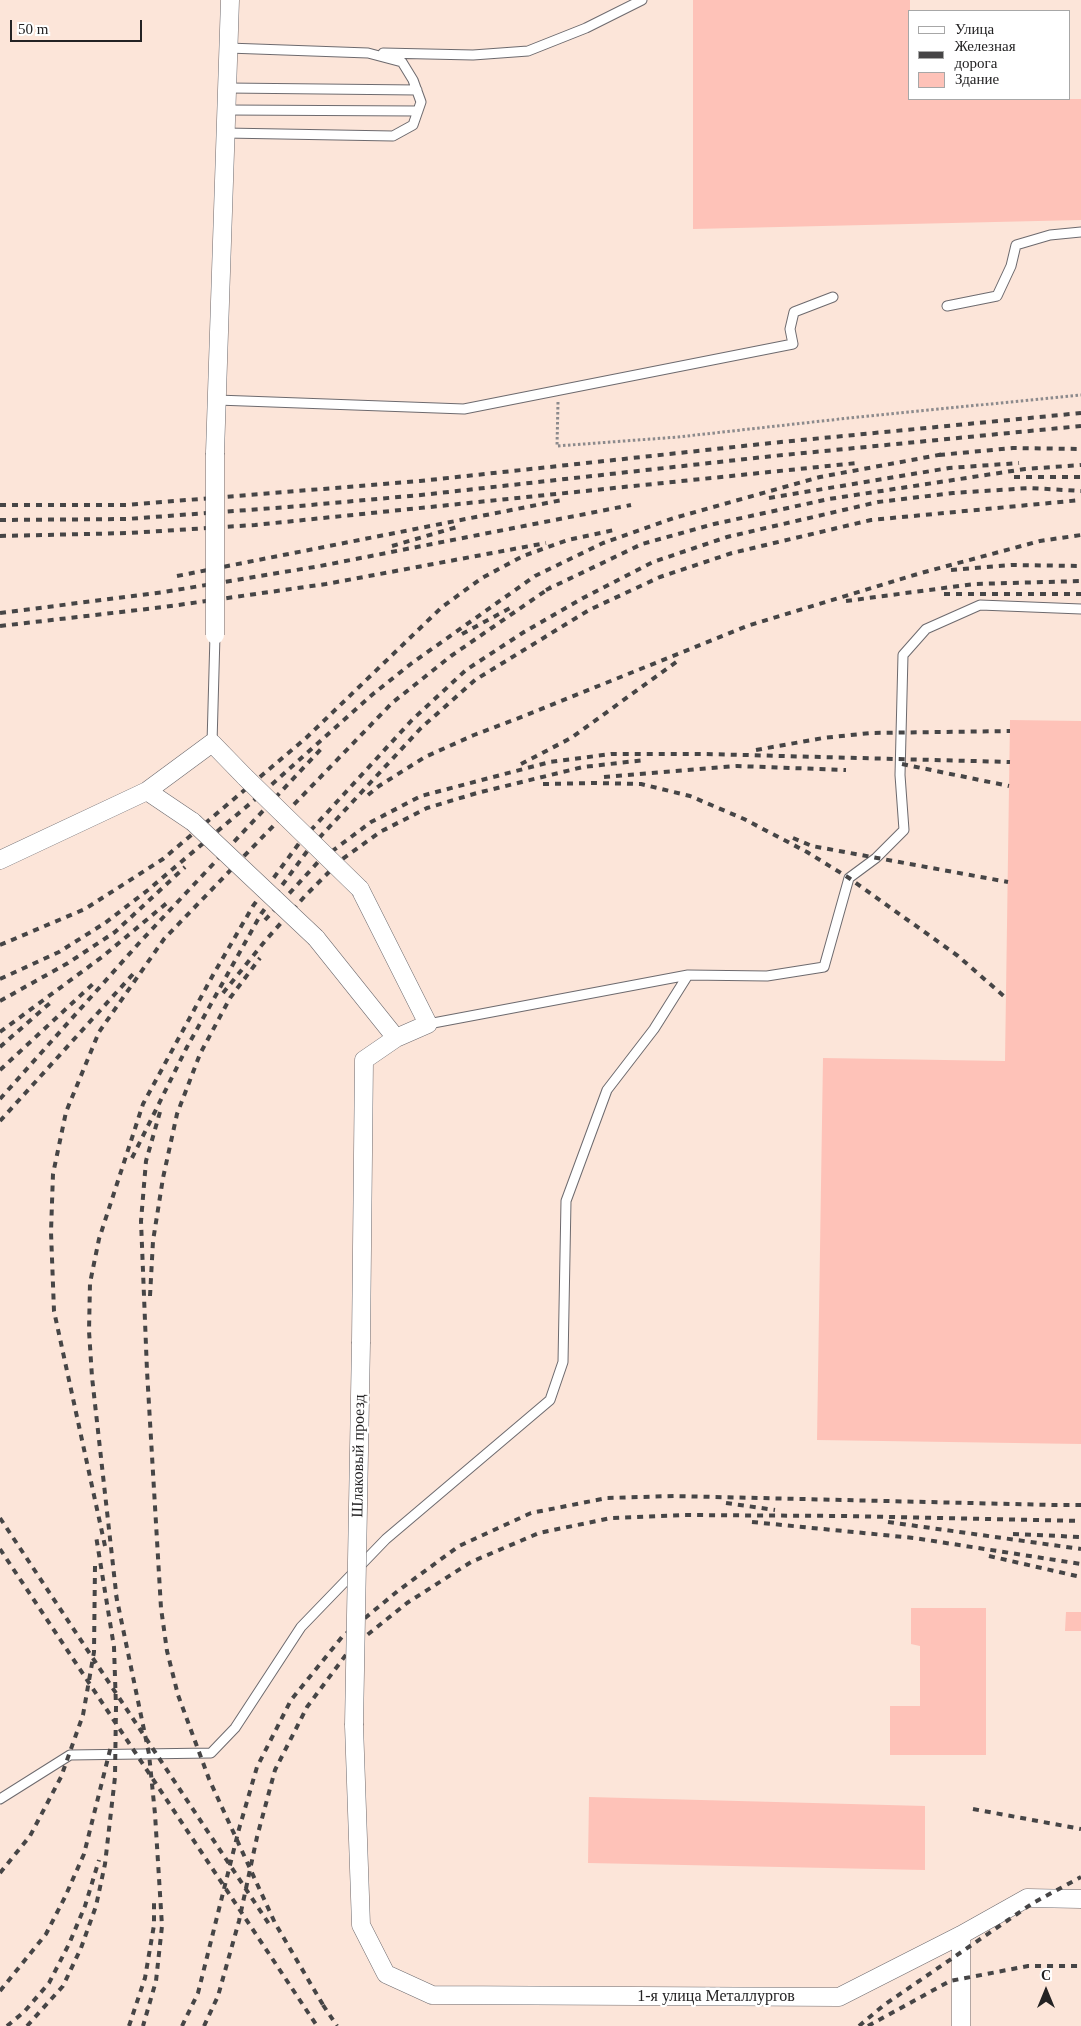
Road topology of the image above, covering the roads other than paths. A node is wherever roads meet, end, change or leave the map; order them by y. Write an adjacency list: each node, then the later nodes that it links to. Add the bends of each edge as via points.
1 (230, 0): 3 (street)
2 (642, 0): 4 (lane, via 586,28 528,51 473,55)
3 (228, 48): 4 (lane); 5 (street)
4 (368, 53): 6 (lane, via 402,62)
5 (227, 88): 6 (lane); 7 (street)
6 (417, 90): 8 (lane, via 421,102)
7 (226, 110): 8 (lane); 9 (street)
8 (418, 111): 9 (lane, via 413,125 394,136)
9 (226, 133): 13 (street)
10 (1081, 232): 12 (lane, via 1050,235 1016,245 1011,266 997,296)
11 (833, 297): 13 (lane, via 794,312 790,329 793,344 464,409)
12 (947, 306)
13 (217, 400): 15 (street, bridge)
14 (1081, 608): 19 (lane, via 980,606 926,629 903,655 900,775 904,830 876,858 849,878 824,966 767,976)
15 (215, 635): 16 (lane)
16 (212, 743): 17 (street); 20 (street, bridge, via 360,889)
17 (147, 791): 18 (street); 21 (street, bridge, via 193,822 316,938)
18 (0, 860)
19 (688, 975): 20 (lane); 22 (lane, via 654,1029 607,1090 566,1201 563,1362 550,1400 386,1539 302,1627 236,1728 211,1753 70,1755)
20 (428, 1024): 21 (street, Шлаковый проезд)
21 (396, 1038): 24 (street, Шлаковый проезд, bridge, via 364,1060 354,1725)
22 (0, 1799)
23 (1081, 1899): 25 (street, 1-я улица Металлургов, via 1027,1898)
24 (360, 1925): 25 (street, 1-я улица Металлургов, via 386,1974 432,1995 839,1997)
25 (961, 1935): 26 (street)
26 (961, 2026)

